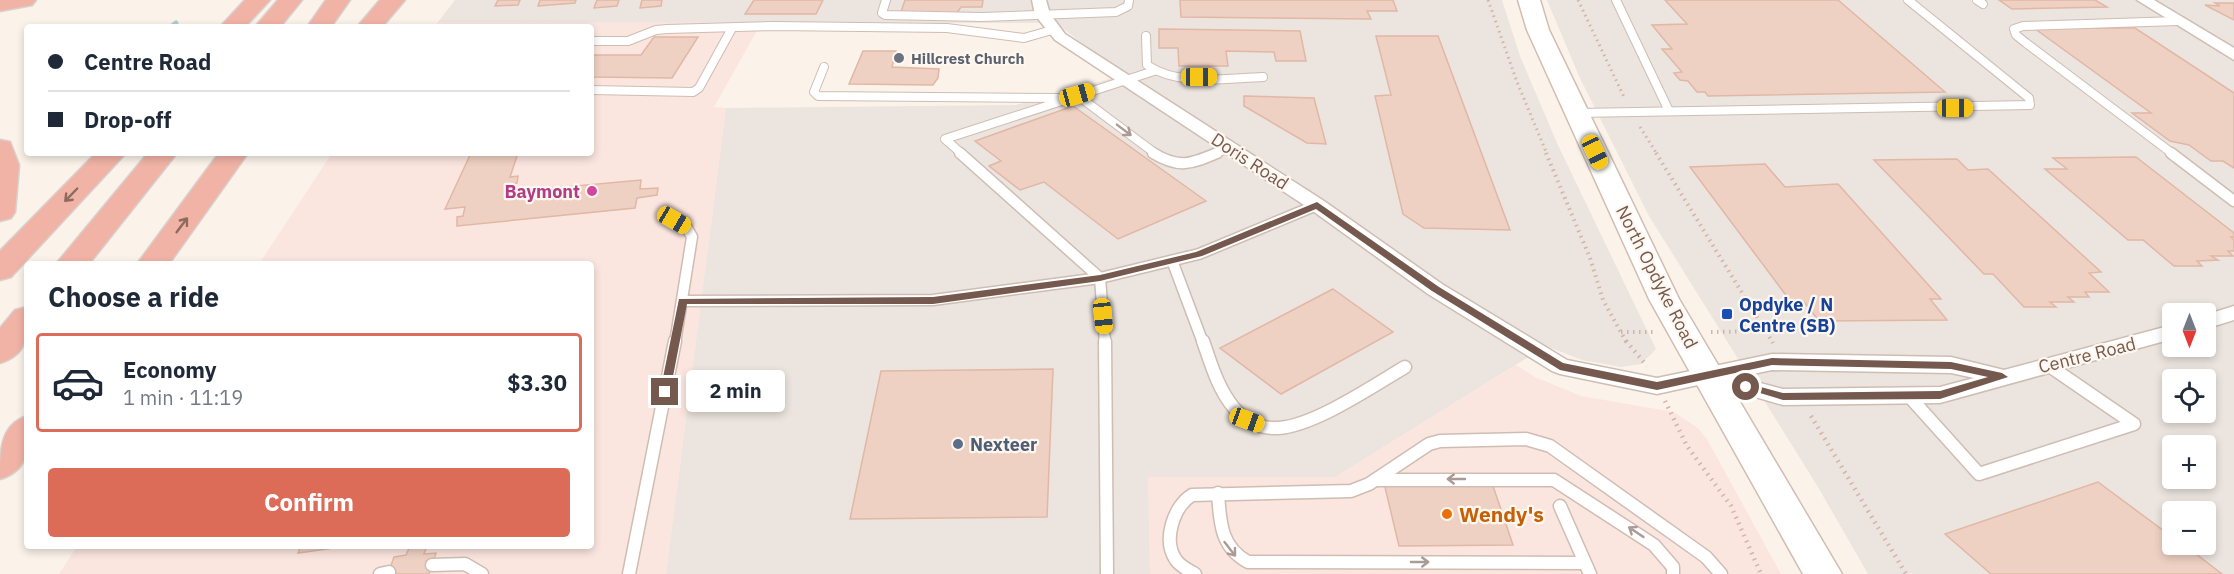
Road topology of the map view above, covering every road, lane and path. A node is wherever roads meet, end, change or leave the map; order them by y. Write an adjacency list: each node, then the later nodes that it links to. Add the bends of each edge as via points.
1 (24, 0): 14 (highway)
2 (258, 0): 17 (highway)
3 (290, 0): 18 (highway)
4 (338, 0): 19 (highway)
5 (393, 0): 20 (highway)
6 (886, 0): 15 (lane, via 882,13 891,16)
7 (1128, 0): 15 (lane, via 1128,6 1116,12)
8 (1488, 0): 58 (path, via 1603,300 1626,342)
9 (1529, 0): 34 (main road, North Opdyke Road, via 1538,30)
10 (1578, 0): 33 (path)
11 (1616, 0): 32 (lane)
12 (1908, 0): 32 (lane, via 2030,99 2030,105)
13 (2144, 0): 16 (street)
14 (0, 4)
15 (1044, 15): 21 (lane, via 1017,38 947,28 774,26); 28 (street, Doris Road)
16 (2178, 21): 24 (street); 42 (lane, via 2014,29 2025,43)
17 (235, 24)
18 (270, 24)
19 (321, 24)
20 (372, 24)
21 (731, 30): 23 (lane, via 656,30 628,41); 29 (lane, via 699,88 693,92)
22 (1146, 36): 26 (lane, via 1147,65)
23 (594, 41)
24 (2233, 54)
25 (825, 67): 31 (lane, via 814,92 818,96)
26 (1154, 71): 27 (lane, via 1177,77); 28 (lane)
27 (1263, 77)
28 (1126, 80): 30 (lane); 36 (street, Doris Road)
29 (594, 90)
30 (1077, 95): 31 (lane); 36 (lane, one-way to 36, via 1176,164)
31 (1064, 99): 50 (lane, via 945,139)
32 (1670, 111): 33 (lane)
33 (1631, 112): 34 (lane); 57 (path)
34 (1577, 113): 61 (main road, North Opdyke Road, via 1664,298)
35 (0, 148): 44 (highway, via 5,165)
36 (1229, 148): 43 (street, Doris Road)
37 (109, 156): 49 (highway, one-way to 49)
38 (161, 156): 46 (highway)
39 (232, 156): 41 (highway)
40 (245, 156): 41 (highway)
41 (212, 187): 47 (highway, one-way to 41)
42 (2234, 201)
43 (1317, 205): 48 (lane); 61 (street, Doris Road, via 1435,289 1560,366 1657,386)
44 (0, 212)
45 (674, 220): 51 (lane, via 687,228 692,237)
46 (74, 261)
47 (155, 261)
48 (1173, 262): 50 (lane); 60 (lane, via 1220,387 1247,420 1268,428 1287,429 1305,424)
49 (0, 270)
50 (1100, 278): 51 (lane, via 933,300); 75 (lane, via 1105,334)
51 (683, 301): 74 (lane)
52 (2234, 313): 53 (street)
53 (2216, 319)
54 (24, 322): 56 (highway)
55 (2162, 335): 59 (street, Centre Road)
56 (0, 351)
57 (1785, 362): 61 (street, Centre Road); 62 (street, Centre Road, via 1951,365)
58 (1646, 364)
59 (2048, 365): 62 (street, Centre Road); 63 (lane, via 2134,424 1979,474)
60 (1405, 367)
61 (1708, 376): 64 (street, Centre Road, via 1783,397); 80 (main road, North Opdyke Road)
62 (2002, 377): 63 (street, Centre Road, via 1940,395)
63 (1908, 395): 64 (street, Centre Road)
64 (1798, 396): 81 (path)
65 (1670, 410): 79 (path, via 1687,446 1731,506)
66 (24, 433): 67 (highway)
67 (0, 465)
68 (1375, 480): 69 (lane, via 1351,491); 77 (lane, one-way to 68, via 1673,567 1654,545 1554,480); 78 (lane, via 1429,444 1440,441 1540,441 1706,556)
69 (1218, 493): 72 (lane, one-way to 72, via 1224,543 1237,558 1248,562); 76 (lane, via 1192,495 1175,512 1173,557)
70 (1560, 506): 72 (lane)
71 (432, 565): 73 (lane, via 459,563 474,566)
72 (1587, 568)
73 (482, 574)
74 (629, 574)
75 (1107, 574)
76 (1194, 574)
77 (1673, 574)
78 (1721, 574)
79 (1761, 574)
80 (1823, 574)
81 (1906, 574)

